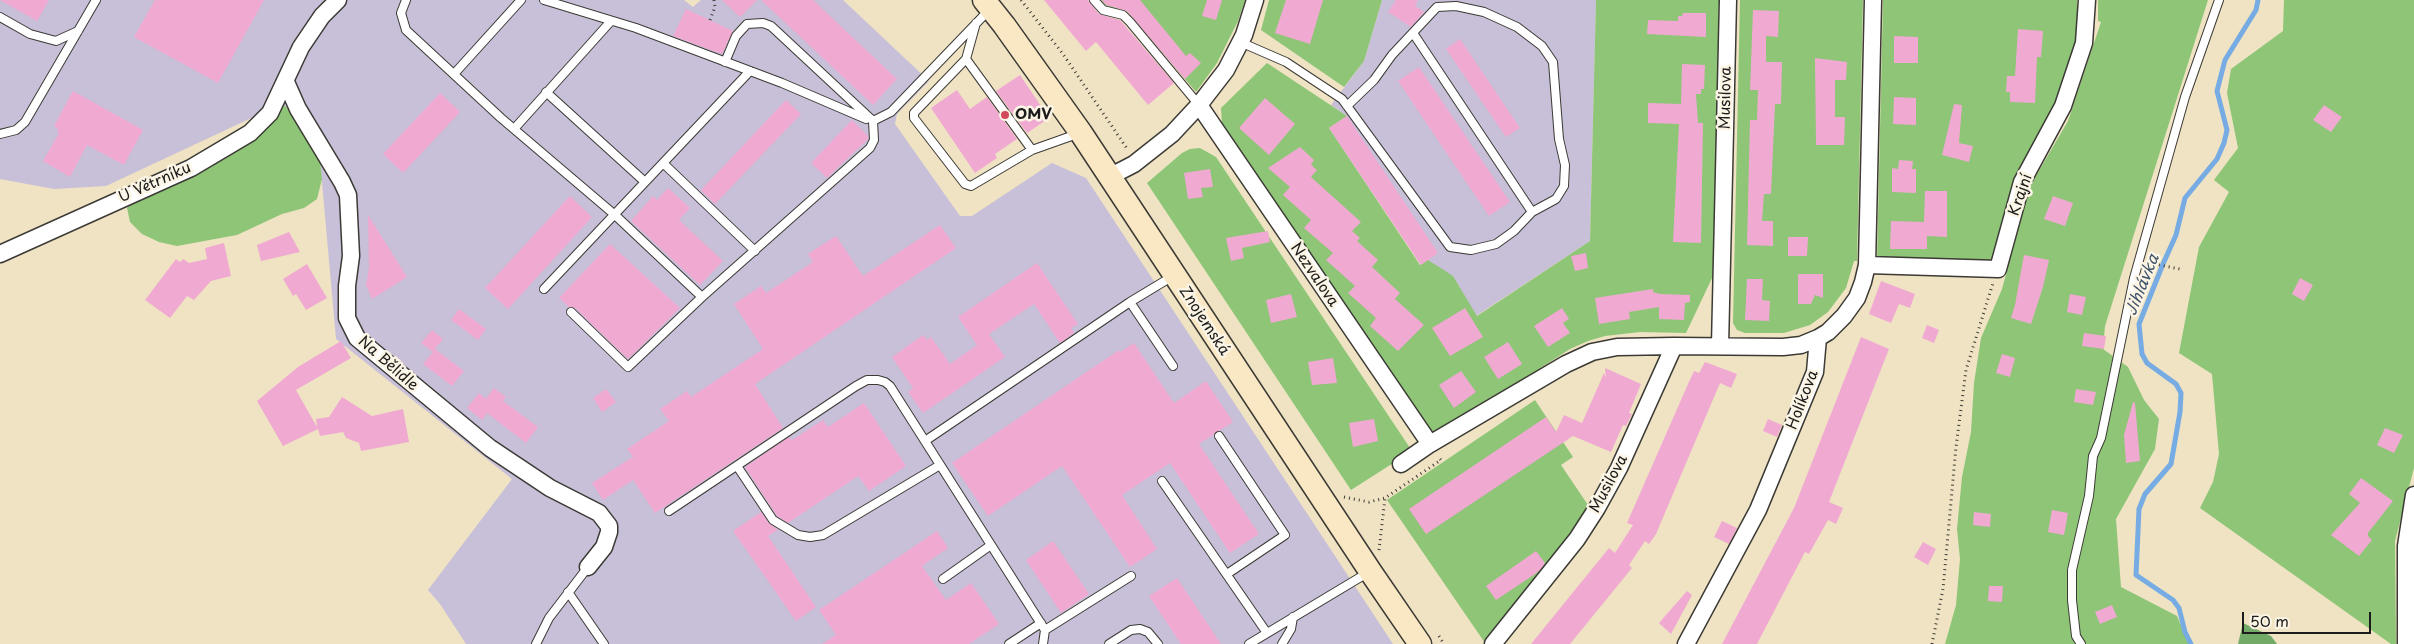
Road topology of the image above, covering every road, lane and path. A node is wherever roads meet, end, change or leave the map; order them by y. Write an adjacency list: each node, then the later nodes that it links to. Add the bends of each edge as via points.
1 (96, 0): 18 (lane)
2 (338, 0): 25 (street, via 301,46)
3 (406, 0): 24 (lane, via 401,12 406,30)
4 (521, 0): 24 (lane)
5 (544, 0): 17 (lane)
6 (714, 0): 16 (path)
7 (1021, 0): 35 (path, via 1121,136)
8 (1094, 0): 27 (lane, via 1103,10 1126,19)
9 (1255, 0): 20 (street)
10 (1728, 0): 53 (street, Musilova)
11 (1873, 0): 43 (street)
12 (2087, 0): 44 (street, Krajní, via 2084,43 2063,106 2022,182)
13 (2220, 0): 93 (lane, via 2185,97 2134,278 2101,438 2093,456 2089,496 2072,570 2076,636)
14 (983, 10): 21 (lane); 29 (lane, via 890,112); 31 (main road, Znojemská)
15 (0, 17): 18 (lane, via 30,34 56,41)
16 (710, 20)
17 (611, 21): 22 (lane); 26 (lane)
18 (78, 31): 32 (lane, via 24,122 16,130)
19 (1413, 33): 28 (lane, via 1392,54 1374,80); 38 (lane); 38 (lane, via 1437,7 1456,6 1484,12 1518,27 1542,46 1553,62 1559,139 1565,165 1564,186 1556,199)
20 (1240, 42): 27 (street, via 1226,70); 28 (lane, via 1286,62 1342,99)
21 (966, 59): 33 (lane); 33 (lane, via 914,113 914,118 965,184 971,186)
22 (725, 62): 23 (lane); 29 (lane, via 741,29 754,22 772,26)
23 (750, 71): 29 (lane); 34 (lane)
24 (454, 74): 30 (lane)
25 (286, 82): 41 (street, U Větrníku, via 270,113 250,133 227,148 191,168); 71 (street, Na Bělidle, via 348,196 351,256 347,318 357,338 490,448 544,484 599,513 610,532 604,547)
26 (546, 92): 30 (lane); 37 (lane)
27 (1199, 105): 35 (street, via 1172,134); 57 (street, Nezvalova)
28 (1347, 106): 38 (lane, via 1450,248 1472,250 1496,244)
29 (873, 121): 40 (lane, via 874,140 870,148)
30 (514, 129): 39 (lane)
31 (1080, 133): 33 (lane); 36 (main road, Znojemská)
32 (0, 134)
33 (1032, 150)
34 (664, 163): 37 (lane); 40 (lane)
35 (1134, 164): 36 (street)
36 (1109, 177): 46 (main road, Znojemská)
37 (645, 182): 39 (lane)
38 (1532, 212)
39 (615, 215): 47 (lane); 48 (lane)
40 (755, 251): 48 (lane)
41 (0, 254)
42 (2158, 264): 45 (path)
43 (1867, 265): 44 (street); 51 (street, via 1864,282 1844,316)
44 (1998, 268): 92 (path, via 1966,370 1943,589)
45 (2180, 269)
46 (1174, 276): 49 (lane); 70 (main road, Znojemská)
47 (544, 289)
48 (702, 297): 50 (lane, via 628,367)
49 (1130, 302): 54 (lane); 56 (lane)
50 (571, 312)
51 (1818, 338): 53 (street, via 1801,345 1783,347); 91 (street, Holíkova, via 1815,372 1758,510)
52 (1674, 346): 53 (street); 57 (street, via 1592,352); 90 (street, Musilova, via 1619,468 1596,508 1577,539)
53 (1720, 346)
54 (1173, 366)
55 (1219, 436): 72 (lane, via 1285,535)
56 (925, 441): 59 (lane); 60 (lane, via 885,382 867,380)
57 (1430, 444): 58 (street)
58 (1401, 464)
59 (940, 465): 60 (lane, via 823,535 810,537 798,535 773,520); 68 (lane)
60 (737, 466): 66 (lane)
61 (1162, 481): 72 (lane)
62 (1339, 490): 65 (path)
63 (2414, 495): 94 (street, via 2406,546)
64 (1385, 498): 69 (path)
65 (1348, 504)
66 (669, 511)
67 (1374, 542): 69 (path)
68 (991, 545): 74 (lane); 77 (lane)
69 (1380, 550): 70 (path)
70 (1377, 564): 76 (lane); 80 (main road, Znojemská)
71 (588, 567): 75 (lane)
72 (1227, 574): 79 (lane)
73 (1131, 576): 78 (lane)
74 (943, 579)
75 (568, 592): 81 (lane, via 549,618); 82 (lane)
76 (1293, 617): 79 (lane); 88 (lane)
77 (1041, 623): 78 (lane); 83 (lane)
78 (1045, 630): 84 (lane)
79 (1267, 633): 87 (lane)
80 (1427, 636): 89 (path)
81 (536, 644)
82 (604, 644)
83 (1009, 644)
84 (1043, 644)
85 (1109, 644): 86 (lane, via 1131,630 1140,629 1148,632)
86 (1158, 644)
87 (1249, 644)
88 (1282, 644)
89 (1444, 644)
90 (1493, 644)
91 (1686, 644)
92 (1932, 644)
93 (2081, 644)
94 (2406, 644)

